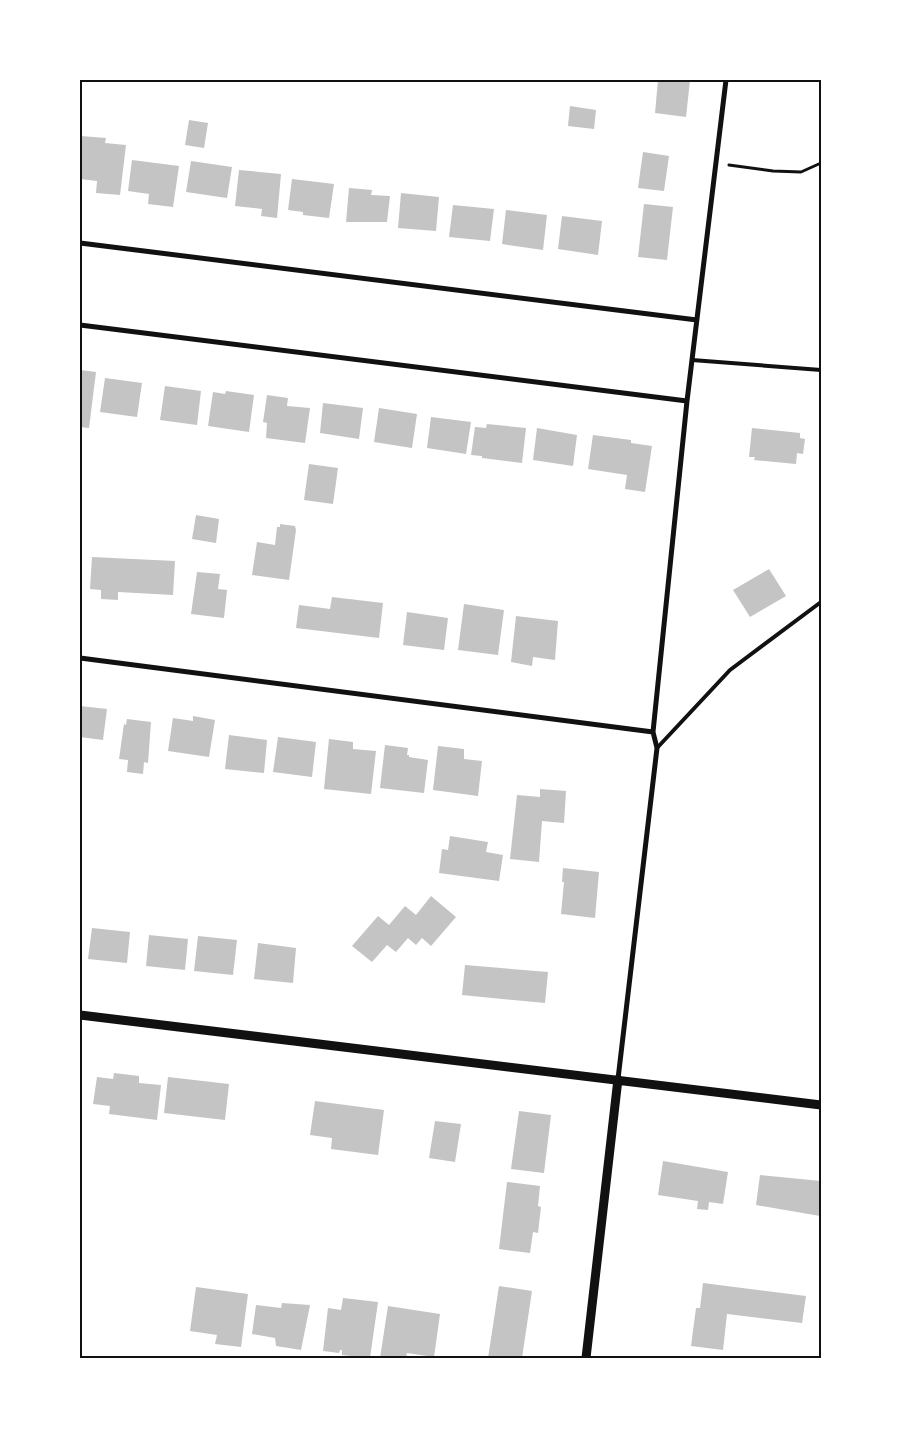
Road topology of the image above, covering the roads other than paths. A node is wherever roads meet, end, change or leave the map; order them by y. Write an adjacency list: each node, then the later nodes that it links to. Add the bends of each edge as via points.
1 (726, 80): 3 (street)
2 (80, 243): 3 (street)
3 (696, 320): 5 (street)
4 (80, 325): 7 (street)
5 (692, 360): 6 (lane); 7 (street)
6 (821, 370)
7 (687, 401): 10 (street)
8 (821, 602): 11 (lane, via 730,670)
9 (80, 658): 10 (street)
10 (654, 732): 11 (street)
11 (657, 748): 13 (street)
12 (80, 1015): 13 (street)
13 (618, 1079): 14 (street); 15 (street)
14 (821, 1105)
15 (586, 1358)

